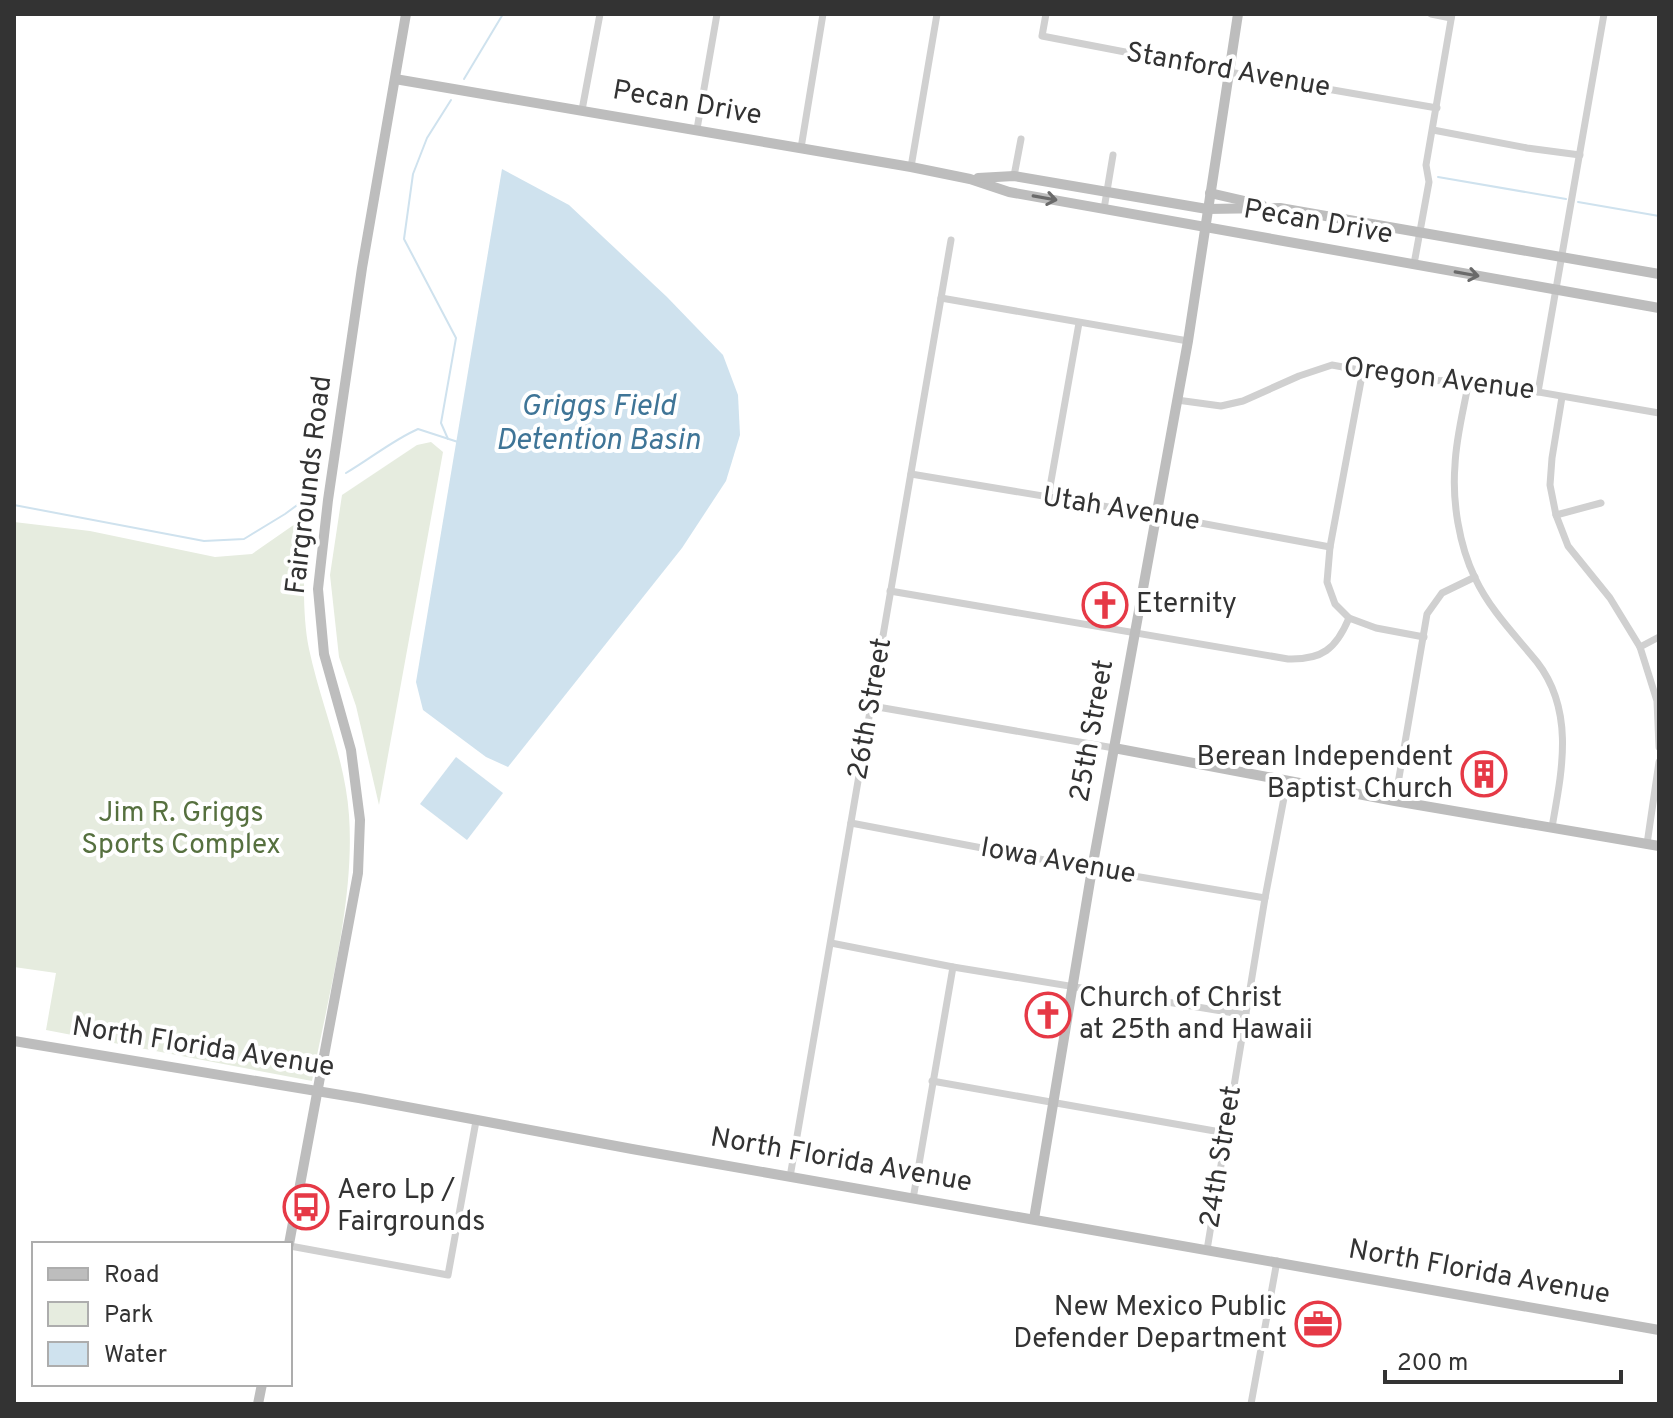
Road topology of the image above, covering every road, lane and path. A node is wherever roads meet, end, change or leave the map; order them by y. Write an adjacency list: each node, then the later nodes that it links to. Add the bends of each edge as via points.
1 (406, 14): 12 (main road, Fairgrounds Road)
2 (600, 14): 14 (street)
3 (717, 14): 15 (street)
4 (823, 14): 18 (street)
5 (937, 14): 21 (street)
6 (1046, 14): 11 (street, Stanford Avenue, via 1042,36)
7 (1238, 14): 11 (main road, 25th Street)
8 (1431, 14): 10 (street)
9 (1604, 14): 20 (street)
10 (1452, 16): 13 (street)
11 (1229, 72): 13 (street, Stanford Avenue); 25 (main road, 25th Street)
12 (395, 79): 14 (main road, Pecan Drive); 77 (main road, Fairgrounds Road, via 362,268 318,589 324,654 351,750 360,820 358,873)
13 (1437, 108): 16 (street)
14 (582, 110): 15 (main road, Pecan Drive)
15 (697, 129): 18 (main road, Pecan Drive)
16 (1433, 130): 20 (street); 30 (street)
17 (1021, 139): 22 (street)
18 (801, 148): 21 (main road, Pecan Drive)
19 (1113, 155): 24 (street)
20 (1580, 155): 32 (street)
21 (911, 167): 23 (main road, Pecan Drive)
22 (1014, 176): 23 (main road, Pecan Drive); 24 (main road, Pecan Drive)
23 (970, 179): 27 (main road, Pecan Drive, one-way to 27, via 1009,192)
24 (1107, 191): 27 (street); 28 (main road, Pecan Drive)
25 (1210, 193): 26 (main road); 28 (main road, 25th Street)
26 (1280, 208): 28 (main road, Pecan Drive); 30 (main road, Pecan Drive)
27 (1104, 209): 29 (main road, Pecan Drive)
28 (1207, 209): 29 (main road, 25th Street)
29 (1206, 227): 33 (main road, Pecan Drive); 39 (main road, 25th Street)
30 (1421, 234): 32 (main road, Pecan Drive); 33 (street)
31 (951, 240): 36 (street, 26th Street)
32 (1561, 258): 34 (main road, Pecan Drive); 35 (street)
33 (1414, 264): 35 (main road, Pecan Drive, one-way to 35)
34 (1659, 274)
35 (1555, 290): 37 (main road, Pecan Drive); 42 (street)
36 (941, 298): 38 (street); 46 (street, 26th Street)
37 (1659, 308)
38 (1079, 323): 39 (street); 47 (street)
39 (1188, 341): 44 (main road, 25th Street)
40 (1363, 370): 41 (street, Oregon Avenue, via 1419,381); 44 (street, Oregon Avenue, via 1332,365 1221,406); 51 (street)
41 (1469, 380): 42 (street, Oregon Avenue); 52 (street, via 1454,464 1460,533)
42 (1538, 392): 43 (street, Oregon Avenue)
43 (1562, 397): 45 (street, Oregon Avenue); 50 (street, via 1550,485)
44 (1177, 400): 49 (main road, 25th Street)
45 (1659, 413)
46 (911, 474): 47 (street, Utah Avenue); 53 (street, 26th Street)
47 (1048, 498): 49 (street, Utah Avenue)
48 (1601, 503): 50 (street)
49 (1157, 515): 51 (street, Utah Avenue); 55 (main road, 25th Street)
50 (1556, 515): 58 (street, via 1568,546 1610,598)
51 (1330, 547): 54 (street, via 1327,582 1335,604)
52 (1475, 577): 56 (street, via 1442,593 1430,606); 66 (street, via 1495,612 1540,666 1555,696 1564,744)
53 (890, 591): 55 (street); 59 (street, 26th Street)
54 (1349, 618): 55 (street, via 1329,650 1309,660); 56 (street)
55 (1135, 632): 61 (main road, 25th Street)
56 (1424, 637): 64 (street)
57 (1659, 637): 58 (street)
58 (1640, 647): 60 (street, via 1657,701)
59 (872, 706): 61 (street); 65 (street, 26th Street)
60 (1659, 747)
61 (1114, 748): 63 (main road); 69 (main road, 25th Street)
62 (1659, 762): 67 (street)
63 (1287, 782): 64 (main road); 70 (street, 24th Street)
64 (1395, 801): 66 (main road)
65 (851, 823): 69 (street, Iowa Avenue); 71 (street, 26th Street)
66 (1552, 827): 67 (main road)
67 (1647, 844): 68 (main road)
68 (1659, 846)
69 (1092, 869): 70 (street, Iowa Avenue); 73 (main road, 25th Street)
70 (1265, 898): 74 (street, 24th Street)
71 (831, 943): 72 (street); 81 (street, 26th Street)
72 (953, 967): 73 (street); 76 (street)
73 (1072, 985): 74 (street); 78 (main road, 25th Street)
74 (1246, 1015): 80 (street, 24th Street)
75 (14, 1041): 77 (main road, North Florida Avenue)
76 (932, 1081): 78 (street); 82 (street)
77 (317, 1091): 79 (main road, North Florida Avenue); 84 (main road, Fairgrounds Road)
78 (1053, 1103): 80 (street); 83 (main road, 25th Street)
79 (476, 1121): 81 (main road, North Florida Avenue); 85 (street, via 448,1275)
80 (1226, 1133): 86 (street, 24th Street)
81 (790, 1177): 82 (main road, North Florida Avenue)
82 (913, 1199): 83 (main road, North Florida Avenue)
83 (1034, 1219): 86 (main road, North Florida Avenue)
84 (290, 1242)
85 (292, 1246)
86 (1207, 1250): 87 (main road, North Florida Avenue)
87 (1277, 1261): 88 (main road, North Florida Avenue); 89 (street)
88 (1659, 1330)
89 (1251, 1404)

